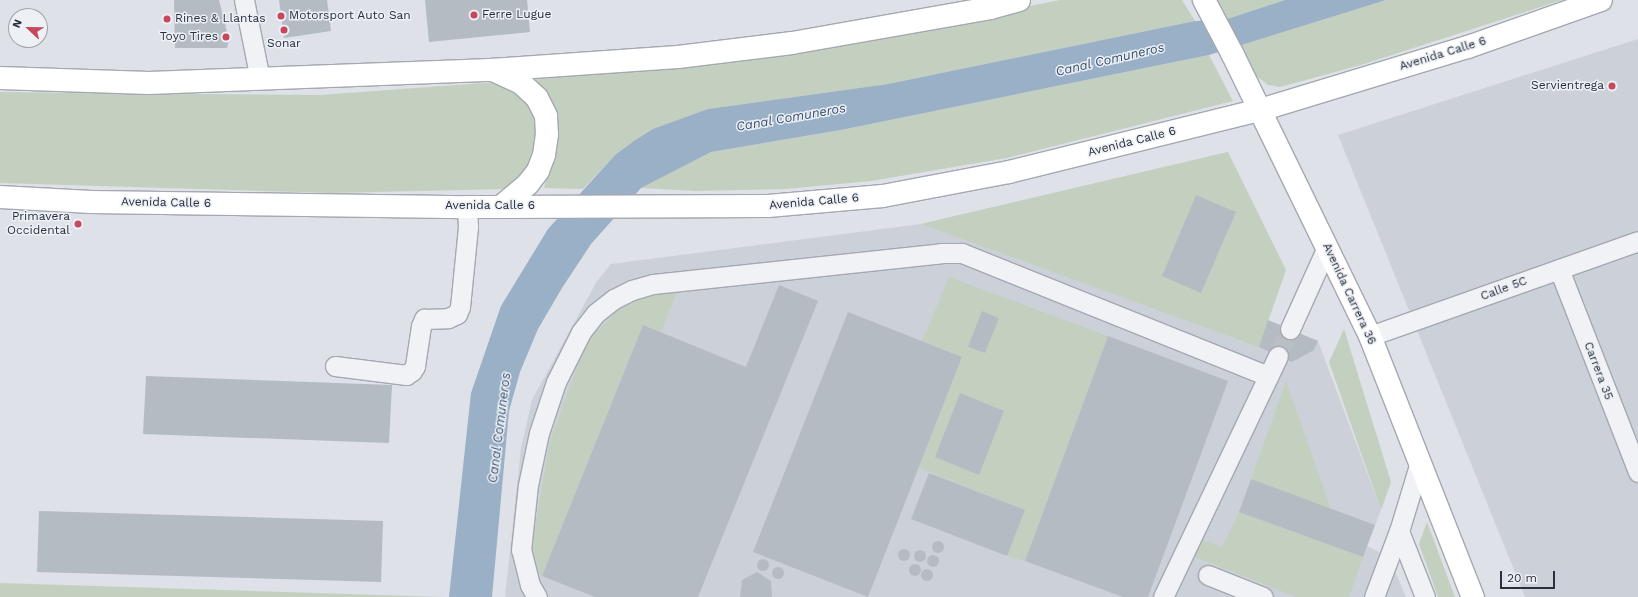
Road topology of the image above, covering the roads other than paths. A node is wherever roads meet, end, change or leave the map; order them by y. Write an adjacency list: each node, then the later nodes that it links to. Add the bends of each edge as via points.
1 (244, 0): 7 (street)
2 (1019, 0): 5 (main road, via 990,8 792,43 678,57)
3 (1601, 0): 8 (main road, Avenida Calle 6, via 1468,47)
4 (1207, 6): 8 (main road, Avenida Carrera 36)
5 (491, 70): 7 (main road); 11 (main road, via 521,83 538,98 546,116 544,156 538,171 528,184)
6 (0, 78): 7 (main road, via 149,83)
7 (260, 79)
8 (1260, 110): 11 (main road, Avenida Calle 6, via 1009,172 883,196 768,206); 13 (main road, Avenida Carrera 36)
9 (0, 197): 10 (main road, Avenida Calle 6, via 98,202)
10 (467, 207): 11 (main road, Avenida Calle 6); 18 (street, via 468,228 460,307 457,314 448,318 424,319 412,371 406,375)
11 (501, 207)
12 (1638, 241): 14 (street, Calle 5C)
13 (1327, 247): 15 (street); 16 (main road, Avenida Carrera 36)
14 (1558, 269): 16 (street, Calle 5C); 21 (street, Carrera 35)
15 (1290, 329)
16 (1370, 336): 20 (main road, Avenida Carrera 36)
17 (1278, 356): 19 (street)
18 (335, 366)
19 (1268, 376): 24 (street, via 962,253 941,253 653,284 632,290 614,299 596,313 581,332 556,382 539,433 528,485 521,550 530,585); 25 (street)
20 (1420, 462): 22 (street); 29 (main road, Avenida Carrera 36)
21 (1638, 472)
22 (1399, 531): 27 (street); 28 (street)
23 (1208, 575): 26 (street)
24 (537, 597)
25 (1163, 597)
26 (1263, 597)
27 (1374, 597)
28 (1426, 597)
29 (1473, 597)

